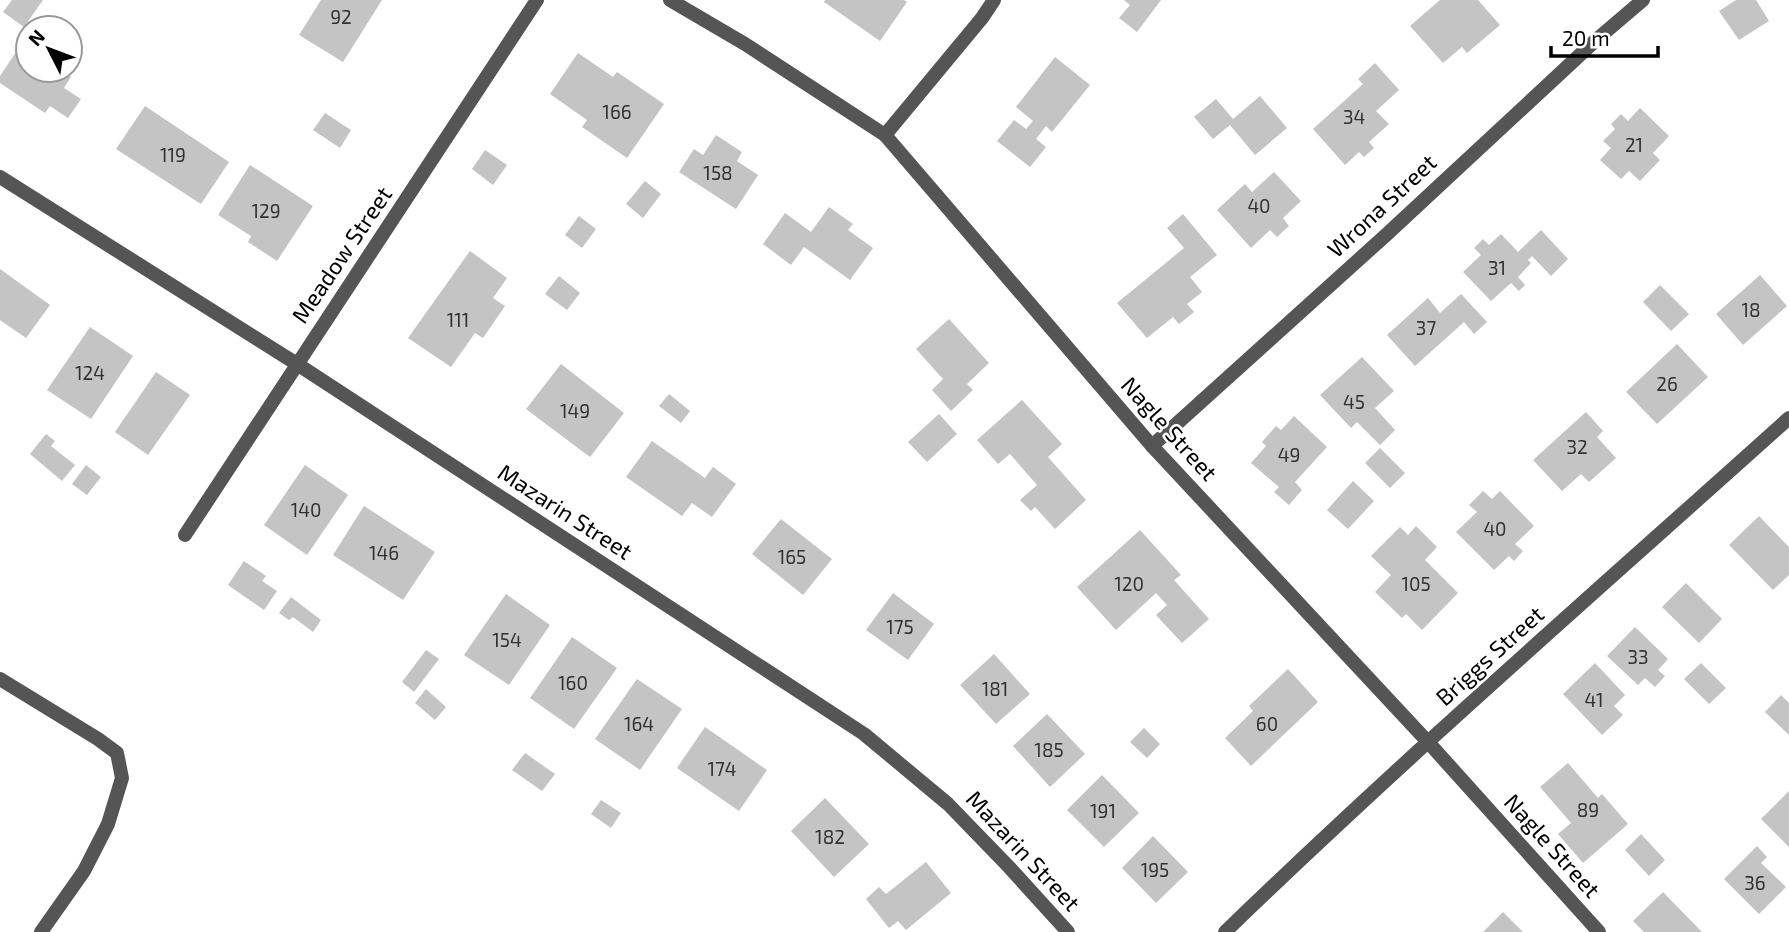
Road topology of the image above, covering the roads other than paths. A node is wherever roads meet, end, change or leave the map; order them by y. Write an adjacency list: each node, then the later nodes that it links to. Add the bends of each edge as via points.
1 (537, 0): 7 (street, Meadow Street)
2 (670, 0): 5 (street, Nagle Street)
3 (994, 0): 5 (street)
4 (1643, 0): 9 (street, Wrona Street)
5 (885, 135): 9 (street, Nagle Street)
6 (0, 177): 7 (street, Mazarin Street)
7 (297, 364): 10 (street, Meadow Street); 14 (street, Mazarin Street, via 864,734 948,804)
8 (1789, 418): 12 (street, Briggs Street)
9 (1152, 446): 12 (street, Nagle Street)
10 (185, 536)
11 (0, 679): 13 (street, via 117,753 122,778 108,824 84,871)
12 (1428, 742): 15 (street, Briggs Street); 16 (street, Nagle Street)
13 (41, 932)
14 (1068, 932)
15 (1225, 932)
16 (1599, 932)

